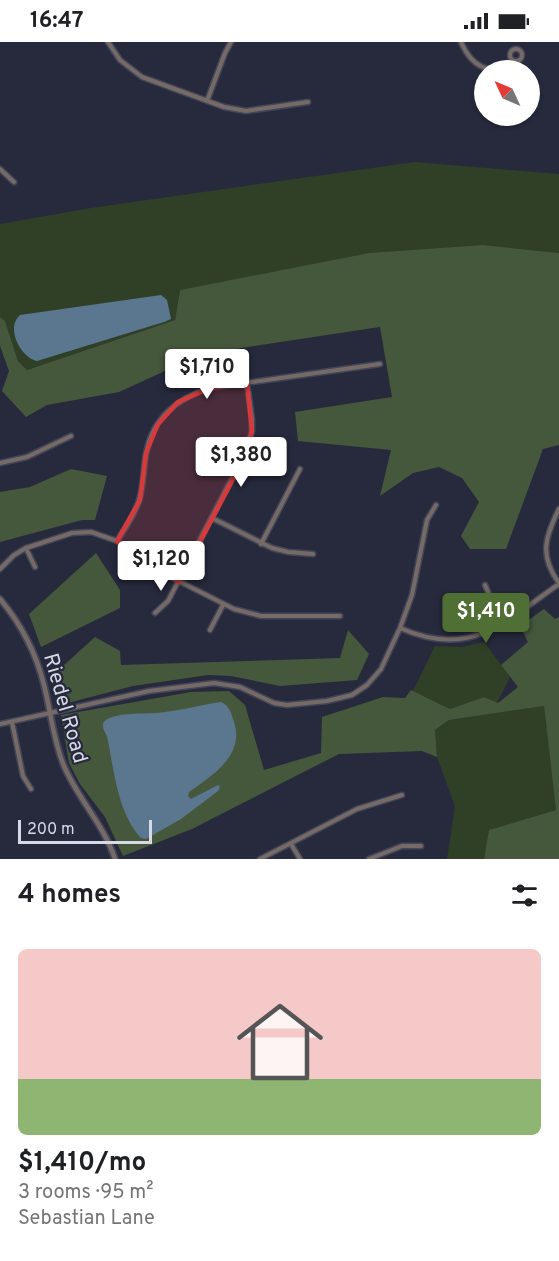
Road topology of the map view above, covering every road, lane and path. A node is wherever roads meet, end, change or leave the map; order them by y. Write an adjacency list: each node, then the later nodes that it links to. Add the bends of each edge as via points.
1 (108, 42): 5 (street, via 120,60 142,77)
2 (231, 42): 5 (street)
3 (461, 42): 4 (street)
4 (474, 62)
5 (207, 101): 6 (street, via 246,111)
6 (308, 102)
7 (0, 169): 8 (street)
8 (14, 182)
9 (380, 364): 10 (street)
10 (247, 382): 16 (street, via 252,419 250,440); 17 (street, via 193,393 163,416 147,447 136,508)
11 (71, 436): 12 (street, via 27,457)
12 (0, 463)
13 (300, 469): 18 (street)
14 (436, 505): 31 (street, via 427,520 412,595)
15 (559, 509): 24 (street, via 546,545 549,566)
16 (213, 518): 18 (street); 23 (street)
17 (117, 541): 19 (street, via 82,532); 23 (street)
18 (261, 544): 20 (street, via 280,551)
19 (26, 548): 21 (street); 22 (street)
20 (313, 554)
21 (35, 567)
22 (0, 569)
23 (179, 582): 27 (street); 28 (street, via 165,606)
24 (559, 584): 30 (street)
25 (485, 585): 30 (street)
26 (0, 599): 33 (street, Riedel Road, via 32,650)
27 (223, 605): 29 (street, via 261,616); 32 (street)
28 (155, 613)
29 (340, 616)
30 (505, 621): 31 (street, via 481,634 452,641 424,638)
31 (400, 628): 33 (street, via 374,678 344,698 281,704 240,687 214,683 149,691)
32 (210, 630)
33 (50, 714): 34 (street); 40 (street, Riedel Road, via 66,770 101,827)
34 (12, 722): 35 (street); 36 (street, via 22,776)
35 (0, 724)
36 (31, 789)
37 (402, 795): 38 (street, via 357,809)
38 (291, 844): 41 (street); 42 (street)
39 (421, 846): 43 (street, via 402,846)
40 (115, 859)
41 (260, 859)
42 (300, 859)
43 (369, 859)

